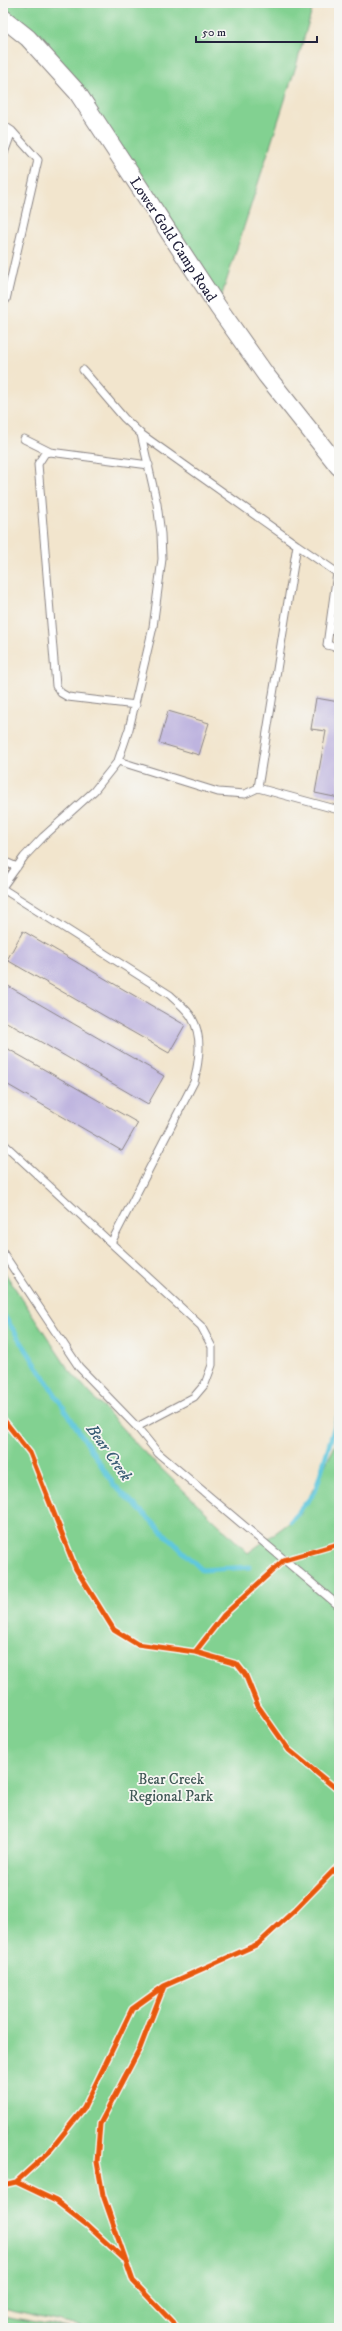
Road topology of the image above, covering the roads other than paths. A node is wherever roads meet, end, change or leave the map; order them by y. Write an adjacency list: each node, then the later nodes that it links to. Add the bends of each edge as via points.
1 (3, 18): 11 (street, Lower Gold Camp Road, via 28,38 78,92 218,307 266,375)
2 (3, 125): 3 (lane)
3 (12, 131): 4 (lane); 5 (lane, via 38,160)
4 (3, 156)
5 (6, 300)
6 (83, 370): 7 (lane)
7 (141, 434): 10 (lane); 12 (lane)
8 (24, 439): 9 (lane)
9 (50, 452): 10 (lane); 15 (lane, via 45,453 38,464 56,686 68,697)
10 (148, 465): 15 (lane, via 157,504 162,558 153,627)
11 (339, 467)
12 (297, 545): 13 (lane); 17 (lane)
13 (338, 574): 14 (lane, via 327,645)
14 (339, 648)
15 (136, 705): 16 (lane)
16 (118, 761): 17 (lane, via 218,792 245,794); 20 (lane, via 94,791 43,836)
17 (258, 788): 18 (lane)
18 (339, 810)
19 (3, 861): 20 (lane)
20 (17, 867): 21 (lane)
21 (3, 886)
22 (3, 889): 24 (lane, via 170,995 191,1017 198,1034 198,1064 194,1082)
23 (3, 1143): 24 (lane)
24 (111, 1243): 26 (lane, via 201,1326 212,1347 212,1365 205,1384 194,1397)
25 (3, 1253): 26 (lane, via 79,1367)
26 (137, 1427): 27 (lane, via 158,1452)
27 (339, 1606)

